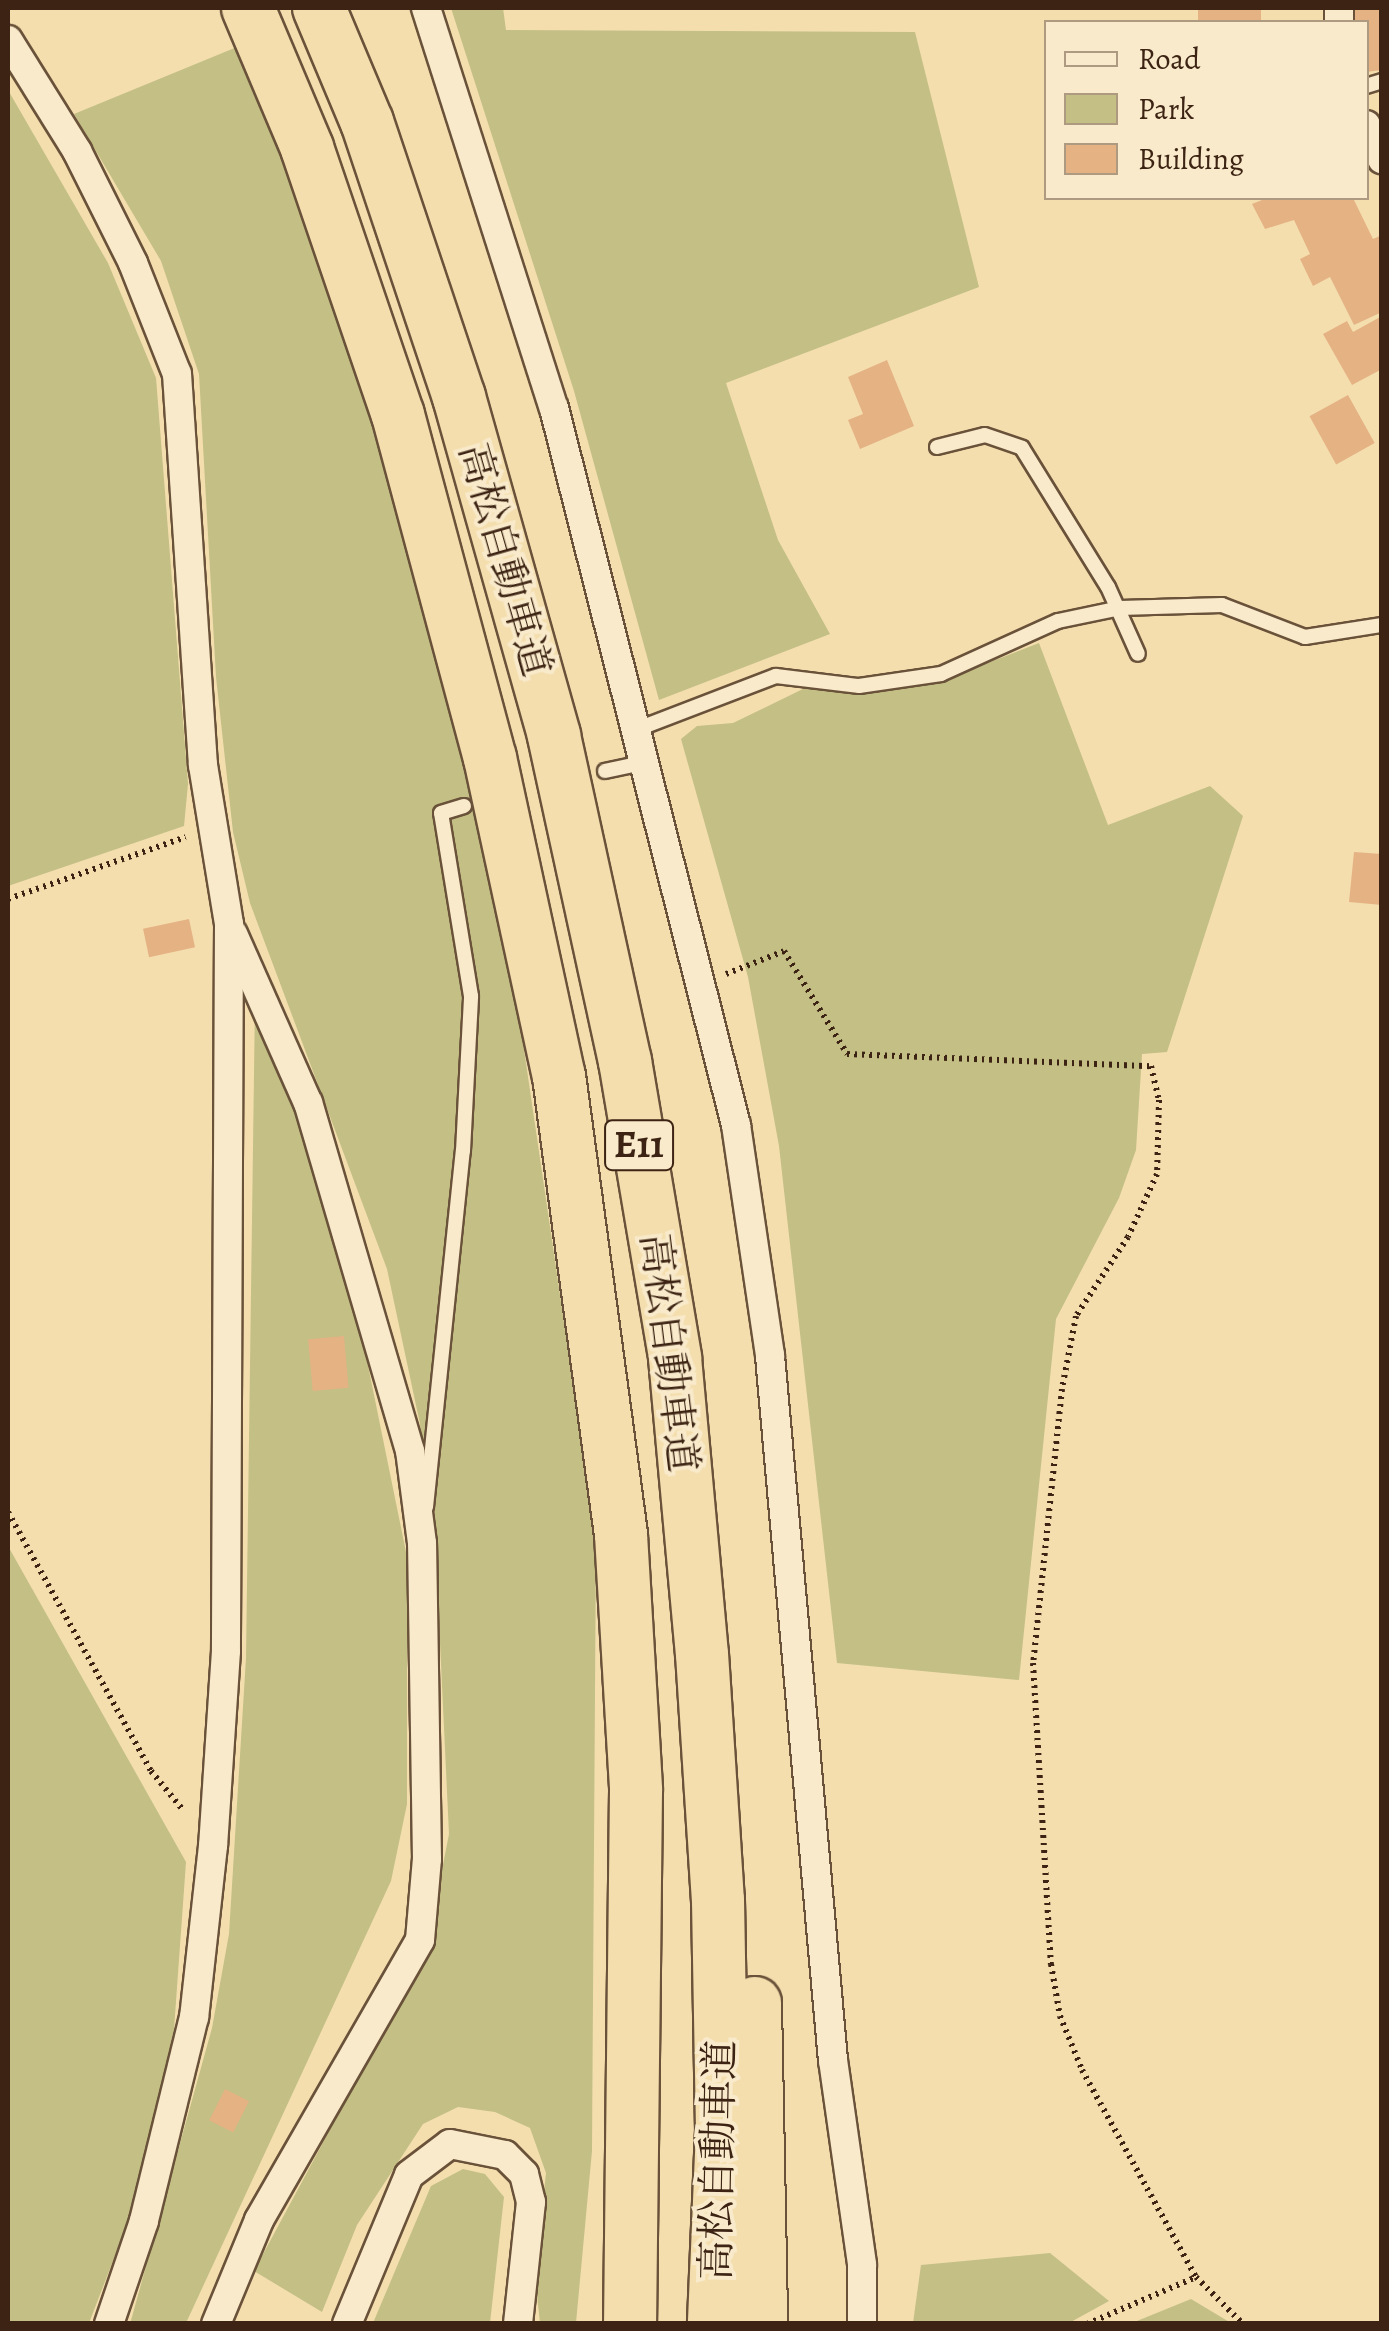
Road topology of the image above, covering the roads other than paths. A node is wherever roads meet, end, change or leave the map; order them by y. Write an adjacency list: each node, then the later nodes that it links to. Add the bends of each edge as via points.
1 (248, 8): 18 (highway, 高松自動車道 / E11, via 307,148 398,416 490,758 559,1076 621,1535 636,1791)
2 (320, 8): 16 (highway, 高松自動車道 / E11, via 367,122 459,397 554,736 625,1061)
3 (426, 8): 11 (street, via 554,408)
4 (8, 40): 15 (street, via 134,263 177,374 211,830)
5 (1369, 132): 6 (street)
6 (1382, 160)
7 (937, 447): 8 (lane, via 985,435 1022,448)
8 (1120, 608): 9 (lane, via 1222,605 1305,637); 10 (lane); 11 (lane, via 1058,621 941,674 859,686 776,676)
9 (1382, 624)
10 (1138, 654)
11 (634, 730): 12 (street)
12 (643, 763): 13 (lane); 25 (street, via 736,1125 770,1356 831,2040 862,2264)
13 (606, 771)
14 (464, 806): 17 (lane, via 441,813 470,996 463,1151)
15 (228, 924): 17 (street, via 308,1103 346,1215 410,1450); 19 (street, via 226,1652 213,1846 194,2017 144,2221)
16 (675, 1358): 23 (highway, 高松自動車道 / E11, via 718,1900 722,2130); 24 (highway, via 728,1654 748,1880)
17 (422, 1542): 20 (street, via 427,1859 420,1940 260,2220)
18 (628, 2312)
19 (109, 2324)
20 (216, 2324)
21 (347, 2324): 22 (street, via 409,2175 450,2144 505,2155 524,2174 531,2202)
22 (518, 2324)
23 (714, 2324)
24 (761, 2324)
25 (862, 2324)

